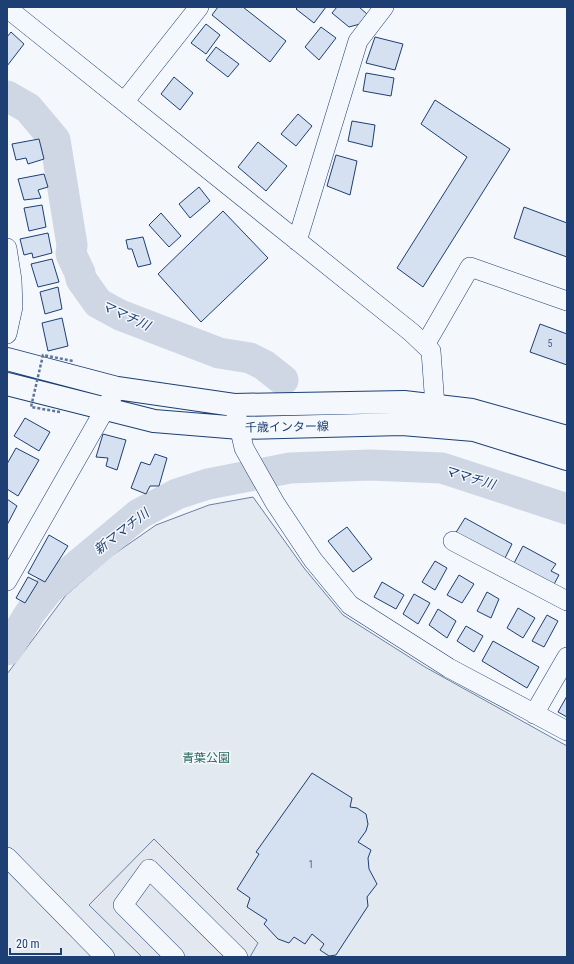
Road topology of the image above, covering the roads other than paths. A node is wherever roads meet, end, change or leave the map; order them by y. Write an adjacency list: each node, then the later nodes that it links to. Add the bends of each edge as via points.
1 (199, 7): 4 (street)
2 (383, 7): 5 (street, via 358,41)
3 (7, 8): 4 (street)
4 (124, 102): 5 (street)
5 (297, 241): 10 (street)
6 (7, 248): 7 (street)
7 (10, 280): 9 (street, via 13,307)
8 (567, 301): 10 (street, via 470,266)
9 (7, 334)
10 (425, 345): 15 (street, via 431,351)
11 (7, 359): 13 (main road, 千歳インター線)
12 (7, 384): 16 (main road, 千歳インター線)
13 (117, 388): 14 (main road, 千歳インター線); 16 (street)
14 (234, 405): 15 (main road, 千歳インター線, via 404,402); 19 (street)
15 (436, 405): 17 (street); 18 (main road, 千歳インター線, via 472,410)
16 (105, 410): 19 (main road, 千歳インター線); 22 (street)
17 (436, 427): 19 (main road, 千歳インター線, via 402,424); 20 (main road, 千歳インター線, via 474,430)
18 (567, 437)
19 (242, 438): 25 (street, via 275,503 313,560 350,605 449,668)
20 (567, 459)
21 (453, 541): 23 (street)
22 (7, 581)
23 (567, 601)
24 (567, 657): 25 (street)
25 (534, 714): 26 (street)
26 (567, 731)
27 (7, 857): 28 (street)
28 (105, 957)
29 (175, 957): 30 (street, via 123,905 149,869)
30 (238, 957)

